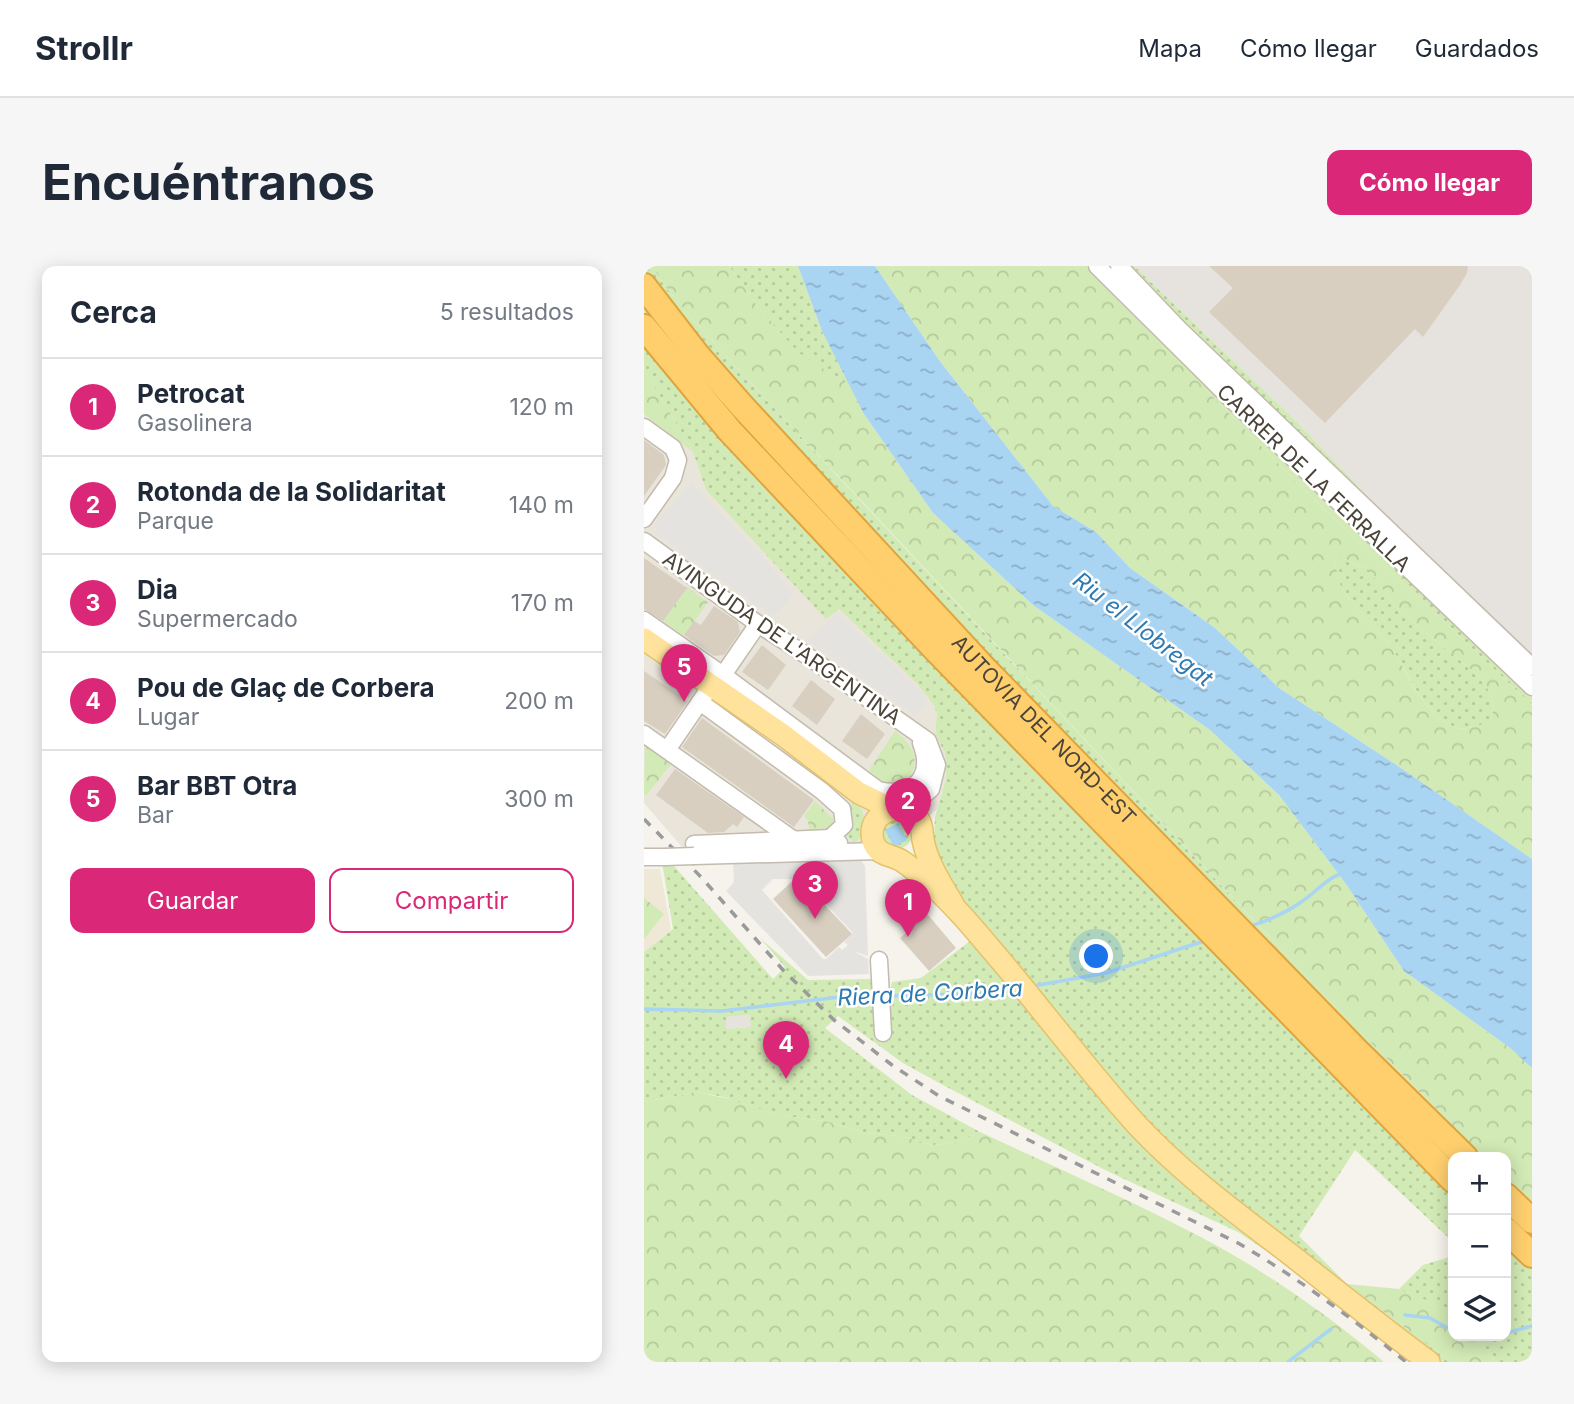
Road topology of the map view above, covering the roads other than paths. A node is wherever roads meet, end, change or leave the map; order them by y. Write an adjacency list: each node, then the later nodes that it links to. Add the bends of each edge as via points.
1 (1097, 266): 14 (street, CARRER DE LA FERRALLA)
2 (1119, 266): 12 (street, CARRER DE LA FERRALLA)
3 (644, 286): 31 (highway, AUTOVIA DEL NORD-EST, via 698,356 981,666)
4 (644, 327): 32 (highway, AUTOVIA DEL NORD-EST, via 730,432 944,659)
5 (644, 427): 6 (street, via 673,448 678,460 673,478)
6 (644, 519)
7 (644, 530): 8 (street)
8 (644, 539): 10 (street, AVINGUDA DE L'ARGENTINA)
9 (644, 620): 13 (street)
10 (758, 624): 13 (street); 16 (street, AVINGUDA DE L'ARGENTINA)
11 (644, 639): 13 (main road)
12 (1532, 667)
13 (712, 687): 16 (street, via 878,790 897,792 916,785 926,770); 17 (street); 18 (main road); 21 (street, via 842,808 844,825)
14 (1532, 687)
15 (644, 734): 17 (street)
16 (918, 735): 19 (street, AVINGUDA DE L'ARGENTINA, via 928,741 936,757 936,777 922,797); 20 (street, AVINGUDA DE L'ARGENTINA, via 925,732 933,739 943,765)
17 (667, 750): 23 (street)
18 (859, 793): 19 (main road); 22 (main road)
19 (895, 809): 20 (main road, via 914,815); 22 (main road, via 880,815)
20 (922, 834): 27 (main road, via 911,854); 28 (main road, via 933,868)
21 (830, 838): 23 (street); 25 (street)
22 (875, 838): 25 (street); 27 (main road)
23 (794, 840): 24 (street)
24 (694, 850): 25 (street); 26 (street, bridge)
25 (851, 851)
26 (644, 857)
27 (899, 859): 28 (main road)
28 (953, 904): 39 (main road, via 1138,1125 1177,1164)
29 (879, 960): 30 (street)
30 (883, 1033)
31 (1460, 1152)
32 (1448, 1175)
33 (1511, 1199): 35 (highway)
34 (1511, 1200): 36 (highway)
35 (1532, 1214)
36 (1532, 1221)
37 (1511, 1235): 38 (highway)
38 (1532, 1255)
39 (1429, 1362)

